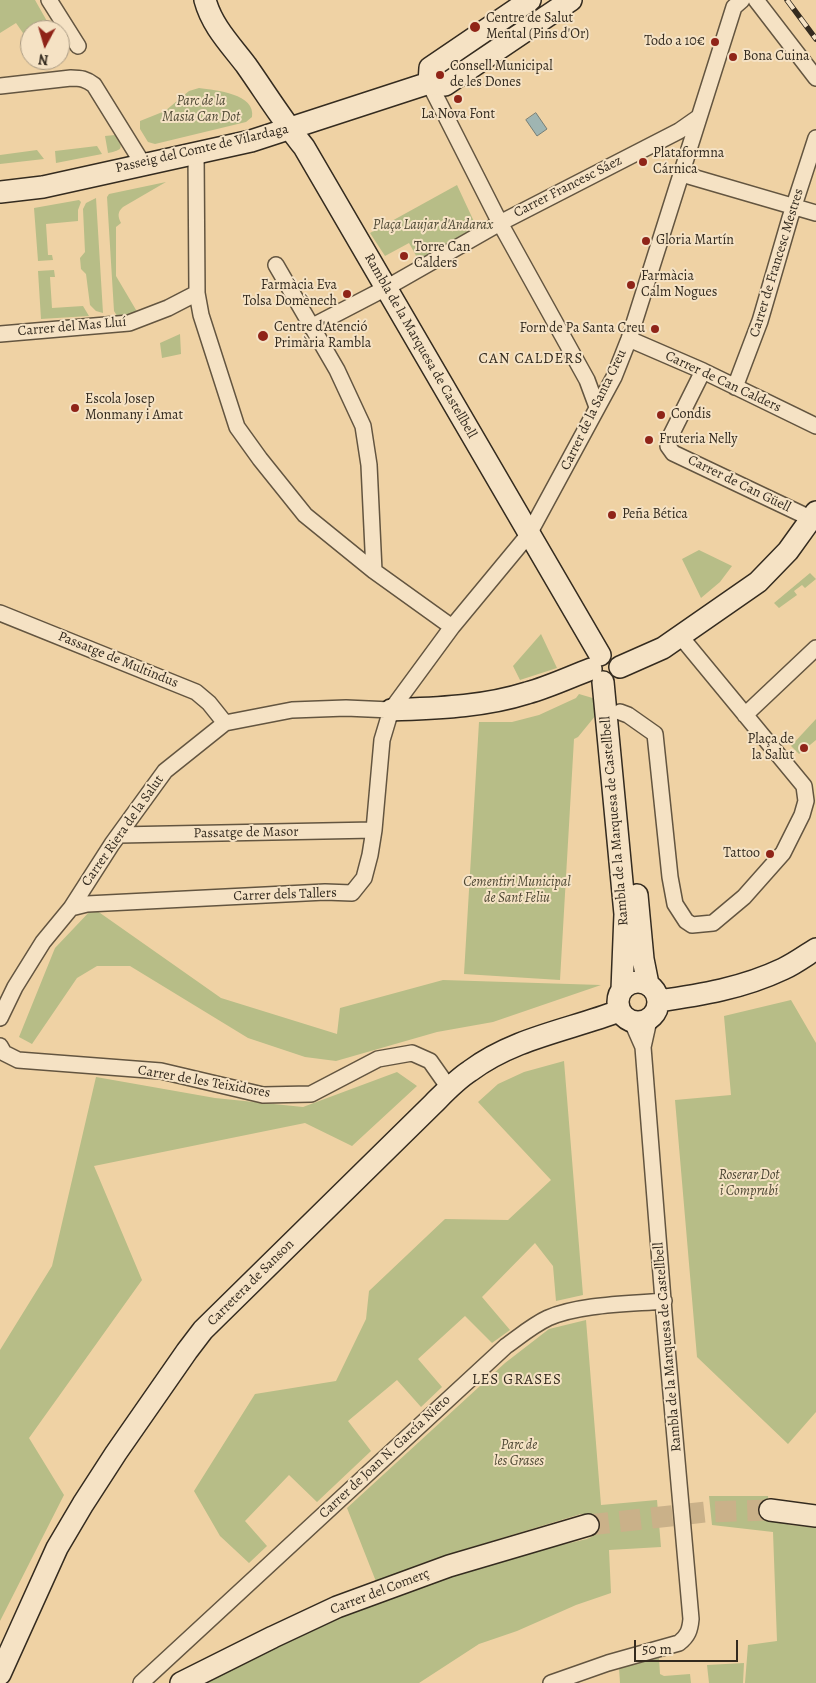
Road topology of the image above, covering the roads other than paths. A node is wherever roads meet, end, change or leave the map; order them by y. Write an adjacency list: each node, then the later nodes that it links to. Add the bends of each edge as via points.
1 (49, 0): 9 (street)
2 (205, 0): 8 (street, Rambla de la Marquesa de Castellbell, via 218,29)
3 (219, 0): 8 (street, Rambla de la Marquesa de Castellbell, via 228,25)
4 (530, 0): 11 (street, via 430,68)
5 (572, 0): 11 (street, Passeig del Comte de Vilardaga, via 445,85)
6 (742, 0): 13 (street, Carrer de la Santa Creu, via 734,7)
7 (756, 0): 10 (street)
8 (230, 43): 14 (street, Rambla de la Marquesa de Castellbell)
9 (78, 46)
10 (816, 78)
11 (429, 83): 14 (street, Passeig del Comte de Vilardaga); 22 (street)
12 (0, 86): 17 (street, via 71,78 89,81)
13 (699, 117): 18 (street, Carrer de la Santa Creu); 22 (street, Carrer Francesc Sáez, via 679,131)
14 (290, 129): 16 (street, Passeig del Comte de Vilardaga); 24 (street, Rambla de la Marquesa de Castellbell, via 304,147)
15 (816, 138): 20 (street, Carrer de Francesc Mestres)
16 (196, 152): 17 (street, Passeig del Comte de Vilardaga); 25 (street)
17 (143, 164): 19 (street, Passeig del Comte de Vilardaga, via 43,187)
18 (682, 174): 20 (street); 28 (street, Carrer de la Santa Creu)
19 (0, 192)
20 (794, 207): 21 (street); 32 (street, Carrer de Francesc Mestres, via 760,321)
21 (816, 213)
22 (500, 222): 24 (street, Carrer Francesc Sáez); 31 (street)
23 (276, 265): 26 (street)
24 (386, 288): 26 (street, Carrer Francesc Sáez); 36 (street, Rambla de la Marquesa de Castellbell)
25 (197, 294): 27 (street, Carrer del Mas Lluí, via 129,323); 37 (street, via 237,427 305,515)
26 (312, 327): 37 (street, via 337,370 363,426 369,465)
27 (0, 334)
28 (629, 339): 29 (street, Carrer de Can Calders); 30 (street, Carrer de la Santa Creu)
29 (703, 371): 32 (street, Carrer de Can Calders); 35 (street, Carrer de Can Güell, via 666,447)
30 (614, 377): 31 (street, via 603,383); 33 (street, Carrer de la Santa Creu)
31 (589, 384): 33 (street)
32 (735, 387): 34 (street, Carrer de Can Calders)
33 (598, 407): 36 (street, Carrer de la Santa Creu)
34 (816, 426)
35 (814, 516): 40 (street, via 788,551 758,582)
36 (529, 534): 39 (street, Carrer de la Santa Creu); 42 (street, Rambla de la Marquesa de Castellbell)
37 (374, 571): 39 (street)
38 (0, 613): 46 (street, Passatge de Multindus, via 196,692)
39 (452, 626): 43 (street, Carrer de la Santa Creu)
40 (681, 637): 42 (street, via 663,648); 45 (street)
41 (816, 648): 45 (street)
42 (606, 670): 43 (street, via 526,694 473,705 439,708); 44 (street, Rambla de la Marquesa de Castellbell); 55 (street, Rambla de la Marquesa de Castellbell)
43 (396, 703): 46 (street, Carrer Riera de la Salut, via 292,710); 49 (street, Carrer dels Tallers, via 382,740)
44 (620, 712): 47 (street, Rambla de la Marquesa de Castellbell, via 655,734 675,904 692,925 713,923 744,897 783,853 802,815 806,802); 54 (street, Rambla de la Marquesa de Castellbell, via 643,959)
45 (745, 715): 47 (street)
46 (224, 723): 50 (street, Carrer Riera de la Salut, via 165,771)
47 (804, 786): 48 (street)
48 (816, 799)
49 (374, 830): 50 (street, Passatge de Masor); 51 (street, Carrer dels Tallers, via 364,878 352,893)
50 (119, 835): 52 (street, Carrer Riera de la Salut)
51 (87, 904): 52 (street, Carrer Riera de la Salut)
52 (71, 908): 56 (street, Carrer Riera de la Salut, via 43,942)
53 (816, 949): 54 (street, via 783,969 740,986 693,996)
54 (653, 992): 55 (street, via 654,1015); 55 (street, Carretera de Sanson, via 634,982 628,985)
55 (630, 1011): 58 (street, Carretera de Sanson, via 517,1044 486,1060); 59 (street, Rambla de la Marquesa de Castellbell, via 644,1048)
56 (0, 1018)
57 (0, 1046): 58 (street, Carrer de les Teixidores, via 4,1053 18,1060 161,1071 263,1095 311,1094 378,1059 412,1053 430,1061)
58 (449, 1088): 63 (street, Carretera de Sanson, via 203,1330 116,1453 70,1526)
59 (664, 1301): 64 (street, Carrer de Joan N. García Nieto, via 572,1311 531,1327 506,1346); 66 (street, Rambla de la Marquesa de Castellbell, via 690,1630 679,1643 666,1648 608,1663)
60 (770, 1510): 61 (street)
61 (816, 1516)
62 (588, 1526): 65 (street, Carrer del Comerç, via 449,1566 337,1608)
63 (0, 1674)
64 (140, 1683)
65 (181, 1683)
66 (551, 1683)

